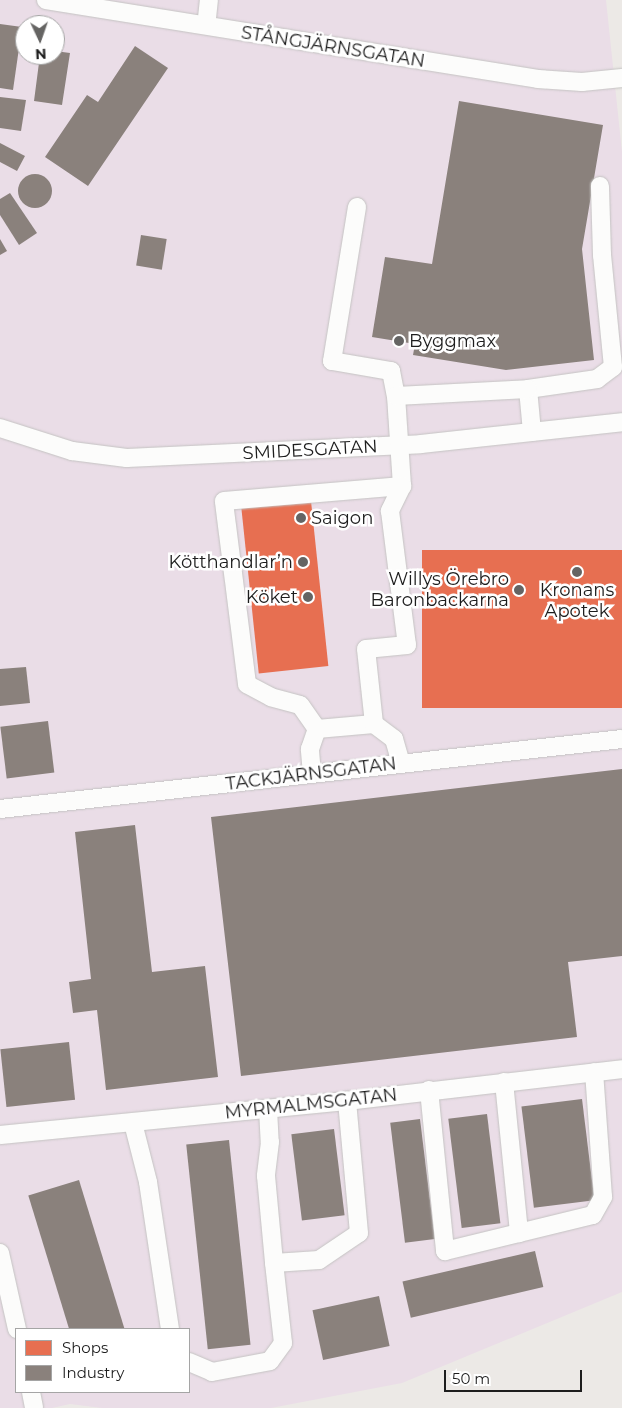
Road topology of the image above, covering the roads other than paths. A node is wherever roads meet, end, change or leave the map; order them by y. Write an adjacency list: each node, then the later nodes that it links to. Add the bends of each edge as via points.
1 (46, 0): 4 (street, STÅNGJÄRNSGATAN, via 538,79 582,82)
2 (209, 0): 3 (street)
3 (207, 18)
4 (622, 78)
5 (600, 186): 7 (street, via 602,255 613,366 597,379)
6 (357, 207): 8 (street, via 332,361 391,371)
7 (528, 389): 8 (street); 11 (street)
8 (396, 396): 12 (street)
9 (622, 422): 11 (street, SMIDESGATAN)
10 (0, 428): 12 (street, SMIDESGATAN, via 72,451 127,458)
11 (532, 432): 12 (street, SMIDESGATAN)
12 (400, 445): 13 (street)
13 (402, 486): 14 (street, via 390,511 407,645 366,650); 15 (street, via 224,501 247,684 272,697 300,705)
14 (374, 724): 15 (street); 17 (street, via 394,739)
15 (317, 729): 18 (street, via 310,749)
16 (622, 739): 17 (street, TACKJÄRNSGATAN)
17 (401, 764): 18 (street, TACKJÄRNSGATAN)
18 (312, 774): 19 (street, TACKJÄRNSGATAN)
19 (0, 809)
20 (622, 1069): 21 (street, MYRMALMSGATAN)
21 (594, 1072): 22 (street, MYRMALMSGATAN); 28 (street, via 603,1197 593,1215)
22 (504, 1082): 23 (street, MYRMALMSGATAN); 28 (street)
23 (429, 1090): 24 (street, MYRMALMSGATAN); 28 (street, via 445,1250)
24 (347, 1101): 25 (street, MYRMALMSGATAN); 30 (street, via 360,1234 319,1260)
25 (268, 1109): 26 (street, MYRMALMSGATAN); 30 (street, via 270,1142 266,1176)
26 (133, 1123): 27 (street, MYRMALMSGATAN); 32 (street, via 148,1182)
27 (0, 1135)
28 (519, 1233)
29 (0, 1252): 31 (street)
30 (274, 1262): 33 (street, via 283,1344 270,1361 212,1372)
31 (17, 1328)
32 (170, 1328)
33 (190, 1362)
34 (31, 1393): 35 (street)
35 (34, 1408)

